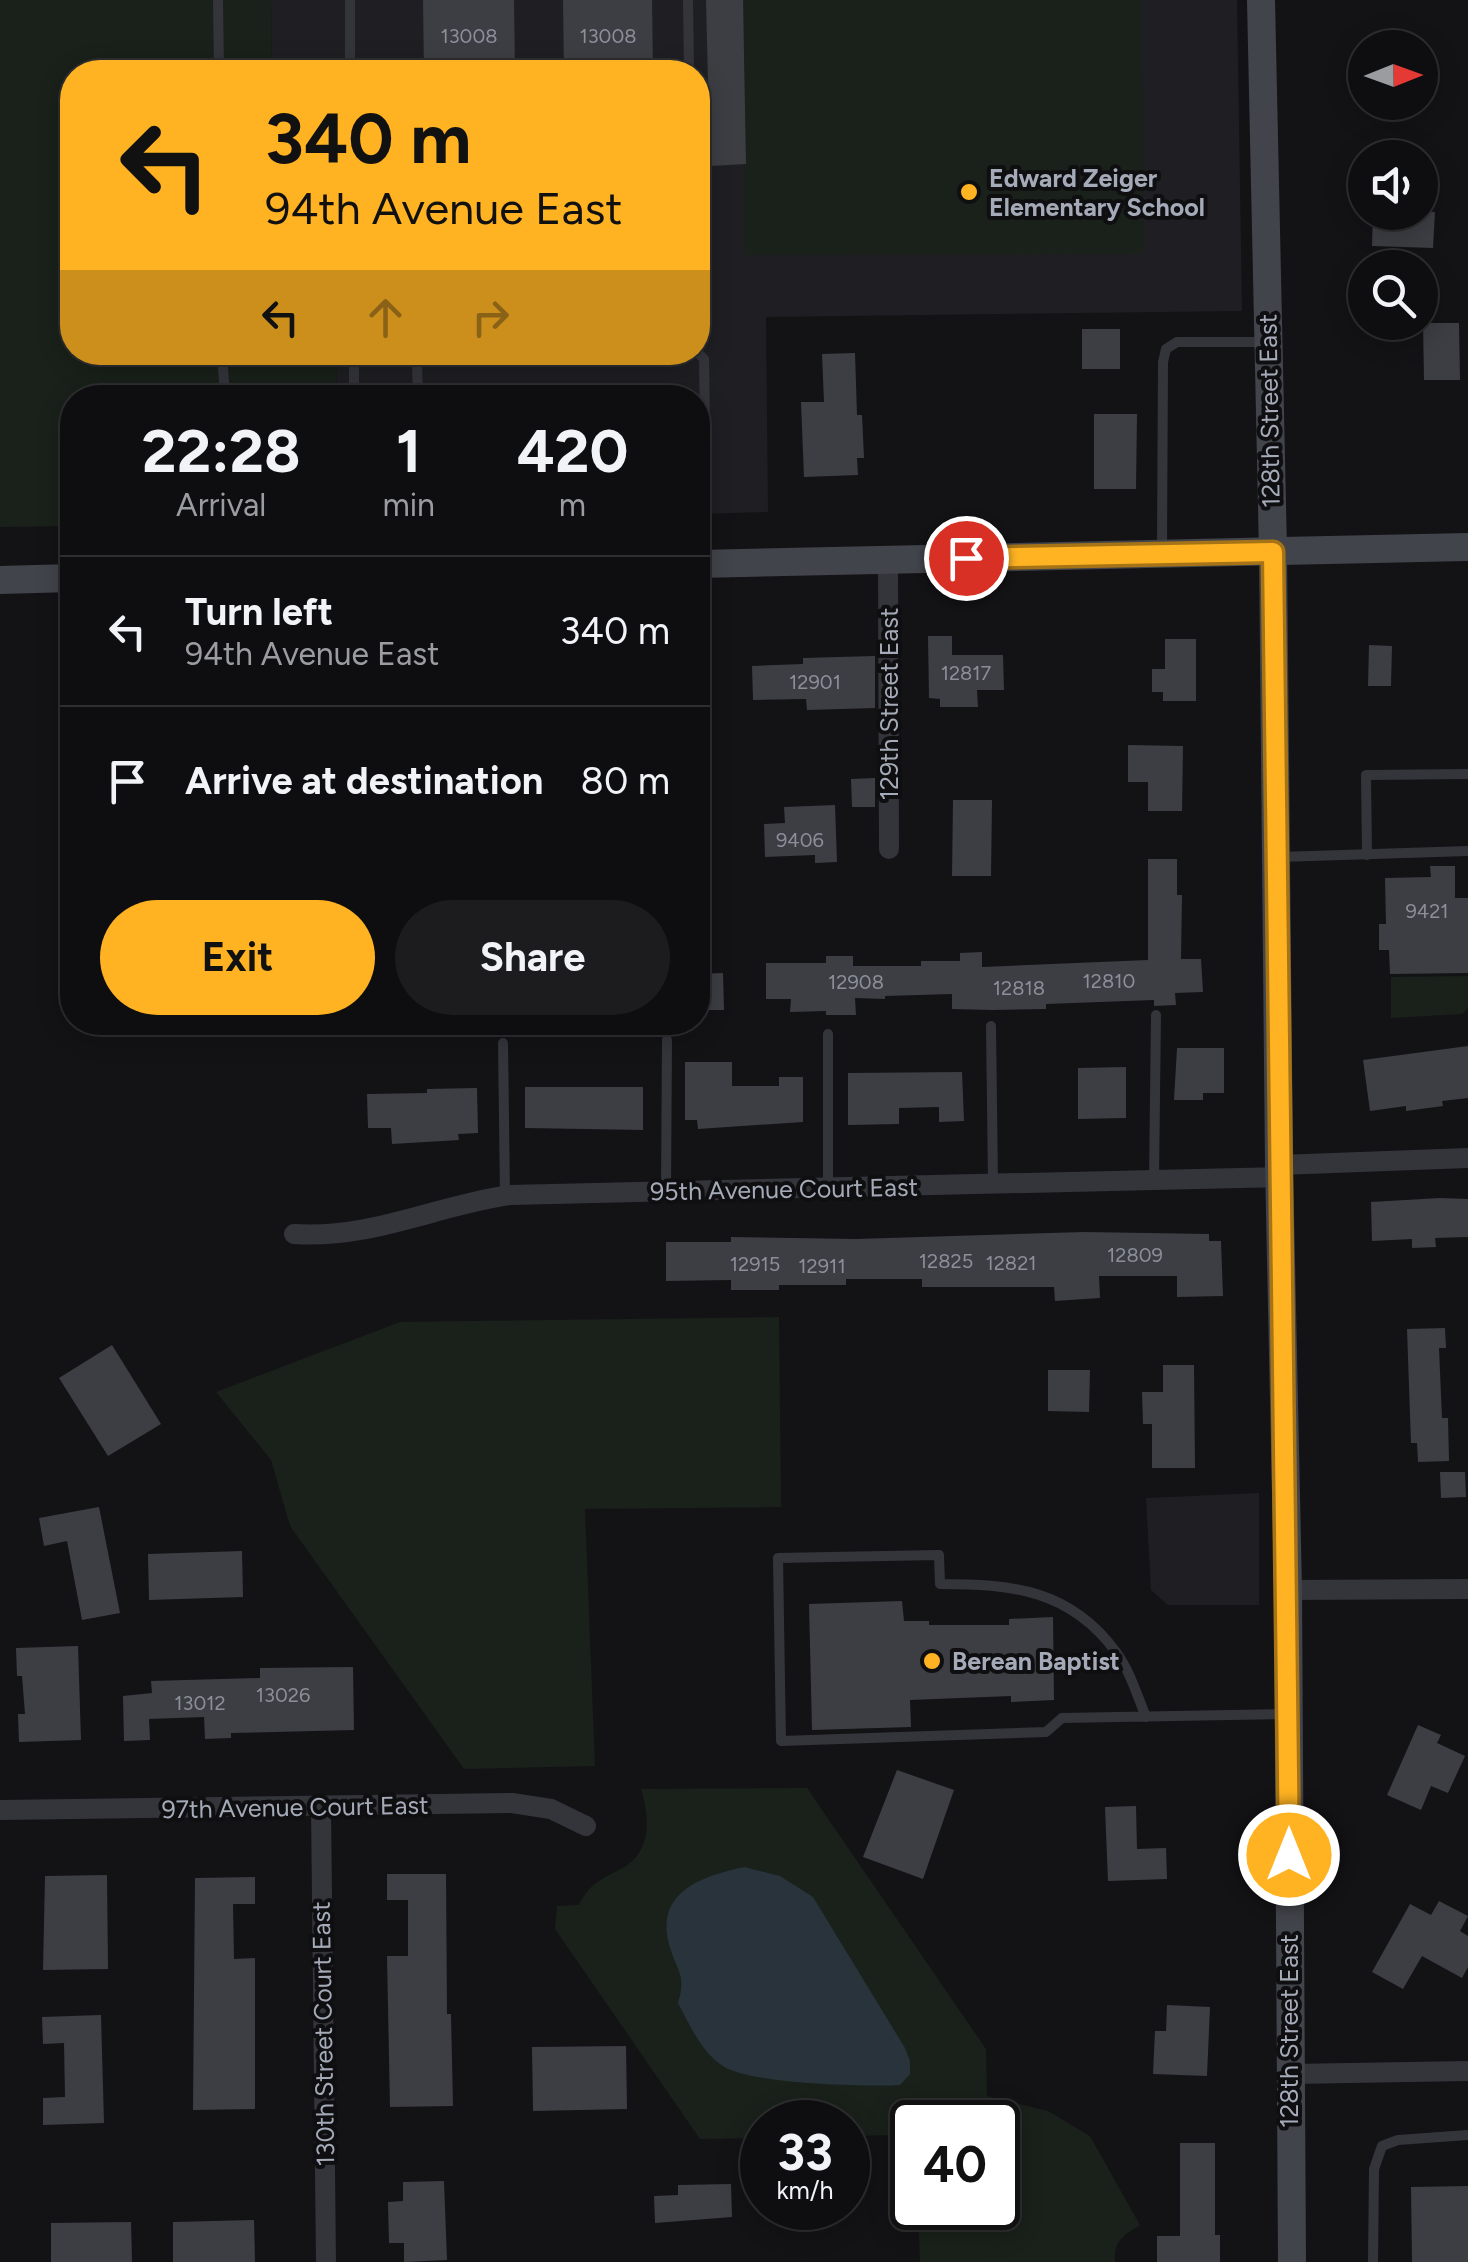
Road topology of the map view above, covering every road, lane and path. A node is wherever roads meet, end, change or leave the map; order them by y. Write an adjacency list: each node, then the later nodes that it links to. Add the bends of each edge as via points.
1 (218, 0): 5 (lane)
2 (350, 0): 6 (lane)
3 (688, 0): 7 (lane)
4 (1261, 0): 8 (street, 128th Street East)
5 (218, 60)
6 (350, 60)
7 (689, 60)
8 (1267, 342): 10 (street, 128th Street East); 11 (lane, via 1177,342 1166,349)
9 (1468, 547): 10 (street)
10 (1273, 552): 11 (street); 20 (street, 128th Street East)
11 (1162, 554): 12 (street)
12 (888, 560): 13 (street); 17 (street, 129th Street East)
13 (710, 564)
14 (60, 578): 15 (street)
15 (0, 580)
16 (1468, 774): 19 (lane, via 1366,776)
17 (889, 848)
18 (1468, 852): 19 (lane)
19 (1367, 854): 20 (lane)
20 (1276, 858): 27 (street, 128th Street East)
21 (1156, 1015): 28 (lane)
22 (991, 1026): 29 (lane)
23 (828, 1034): 30 (lane)
24 (666, 1040): 31 (lane)
25 (503, 1043): 32 (lane)
26 (1468, 1158): 27 (street, 95th Avenue Court East)
27 (1279, 1171): 28 (street, 95th Avenue Court East); 35 (street, 128th Street East)
28 (1154, 1180): 29 (street, 95th Avenue Court East)
29 (993, 1184): 30 (street, 95th Avenue Court East)
30 (828, 1188): 31 (street, 95th Avenue Court East)
31 (666, 1192): 32 (street, 95th Avenue Court East)
32 (505, 1196): 33 (street, 95th Avenue Court East, via 385,1228)
33 (294, 1234)
34 (1468, 1589): 35 (street)
35 (1288, 1590): 36 (street, 128th Street East)
36 (1288, 1714): 37 (lane); 42 (street, 128th Street East)
37 (1146, 1717): 37 (lane, via 1062,1718 1046,1732 781,1740 778,1558 940,1555 940,1584 998,1584 1044,1596 1101,1634 1128,1672)
38 (321, 1807): 39 (street, 97th Avenue Court East); 40 (street, 97th Avenue Court East, via 512,1803 552,1809); 44 (street, 130th Street Court East)
39 (0, 1810)
40 (586, 1826)
41 (1468, 2071): 42 (street)
42 (1290, 2074): 45 (street, 128th Street East)
43 (1468, 2135): 46 (lane, via 1382,2146 1374,2169)
44 (326, 2262)
45 (1292, 2262)
46 (1373, 2262)

